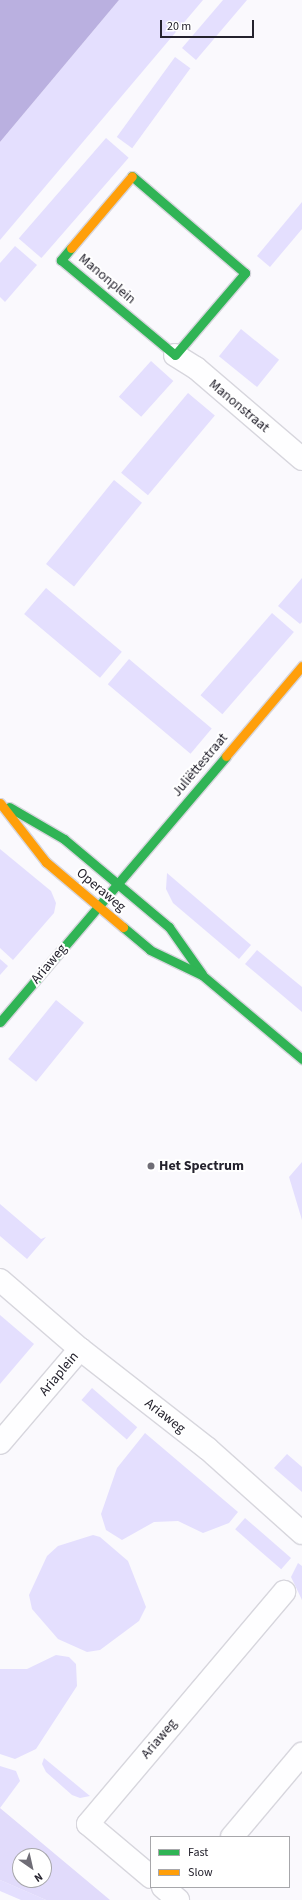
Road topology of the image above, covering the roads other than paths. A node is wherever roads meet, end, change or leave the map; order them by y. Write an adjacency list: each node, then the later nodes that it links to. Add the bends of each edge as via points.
1 (175, 355): 1 (street, Manonplein, via 245,273 132,176 61,260); 2 (street, Manonstraat, via 196,368)
2 (302, 459)
3 (302, 666): 5 (street, Juliëttestraat)
4 (0, 802): 5 (street, Operaweg, via 64,839); 6 (street, Operaweg, via 46,862)
5 (118, 882): 6 (street, Juliëttestraat); 7 (street, Operaweg, via 169,927)
6 (99, 906): 7 (street, Operaweg, via 150,950); 8 (street, Ariaweg)
7 (202, 975): 9 (street, Operaweg)
8 (0, 1022)
9 (302, 1059)
10 (0, 1280): 11 (street, Ariaplein)
11 (80, 1349): 12 (street, Ariaplein); 13 (street, Ariaweg, via 208,1450)
12 (0, 1443)
13 (302, 1533)
14 (284, 1592): 17 (street, Ariaweg, via 88,1824)
15 (302, 1754): 16 (street)
16 (233, 1836)
17 (150, 1876)
18 (163, 1888): 20 (street)
19 (188, 1888): 20 (street)
20 (178, 1900)

